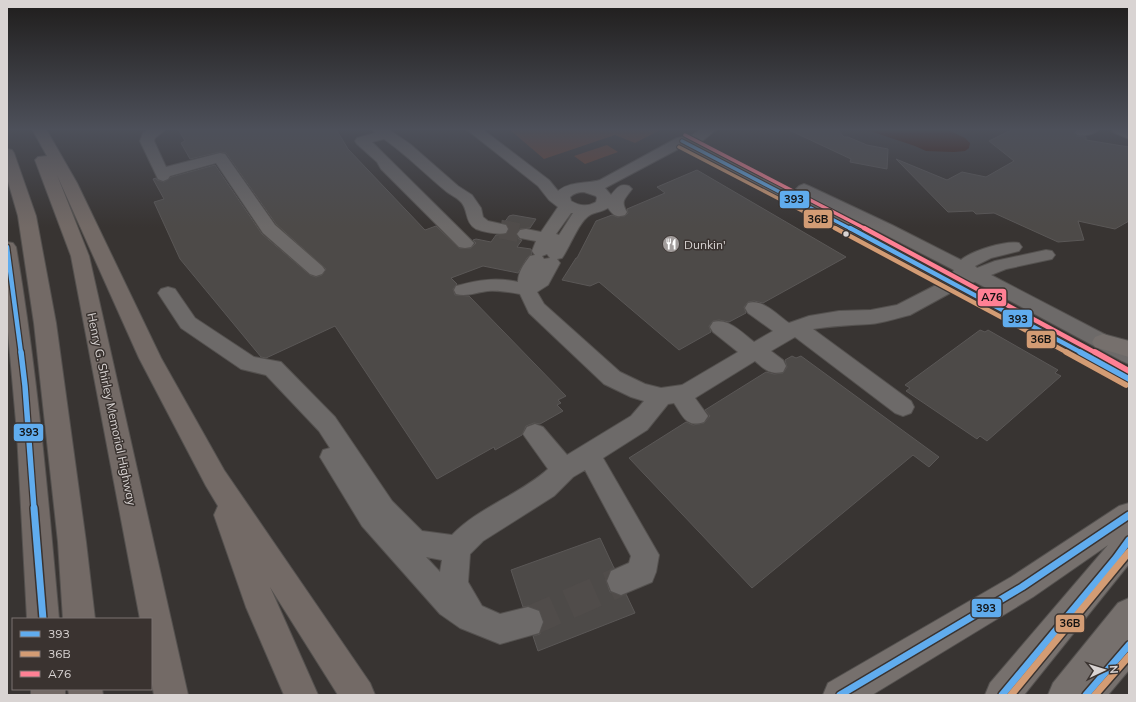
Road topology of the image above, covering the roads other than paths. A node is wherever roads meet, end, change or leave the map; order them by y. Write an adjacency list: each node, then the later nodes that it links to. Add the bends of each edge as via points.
1 (10, 162): 58 (highway, via 27,216 45,323)
2 (44, 162): 61 (highway, Henry G. Shirley Memorial Highway, via 80,256)
3 (57, 162): 50 (highway, via 150,358)
4 (157, 162): 5 (street, via 163,174)
5 (204, 162)
6 (223, 162): 29 (street, via 269,229)
7 (383, 162): 24 (street)
8 (422, 162): 22 (street, via 466,198 473,208 475,219 482,225)
9 (516, 162): 15 (street)
10 (645, 162): 14 (street)
11 (664, 162): 17 (street)
12 (726, 162): 21 (street)
13 (744, 162): 20 (street)
14 (639, 164): 15 (street, via 572,184 558,186); 16 (street, via 605,183)
15 (544, 183): 18 (street, via 548,190)
16 (590, 188): 18 (street, via 568,191 562,196); 19 (street, via 600,191)
17 (624, 189): 19 (street); 19 (street, via 615,201 616,213)
18 (565, 204): 19 (street, via 577,210); 27 (street)
19 (595, 205): 27 (street, via 577,218)
20 (842, 206): 21 (street); 30 (street)
21 (827, 216): 30 (street)
22 (500, 229)
23 (526, 234): 27 (street)
24 (464, 243)
25 (7, 247): 57 (highway, via 17,310 28,414)
26 (1013, 247): 30 (street, via 985,254 969,262)
27 (549, 251): 32 (street, via 541,281)
28 (1046, 255): 30 (street)
29 (316, 270)
30 (965, 275): 36 (street, via 903,310 871,317 824,320); 37 (street); 42 (street)
31 (463, 290): 32 (street, via 496,283)
32 (527, 290): 43 (street, via 536,308 612,378 638,391)
33 (168, 293): 45 (street, via 188,323 249,364 273,368)
34 (755, 308): 36 (street)
35 (720, 327): 39 (street)
36 (792, 330): 39 (street); 44 (street)
37 (1103, 342): 38 (main road); 40 (street)
38 (1129, 349)
39 (754, 352): 41 (street); 43 (street, via 687,392)
40 (1129, 356)
41 (775, 366)
42 (1129, 379)
43 (670, 396): 46 (street); 48 (street, via 640,423)
44 (903, 407)
45 (311, 409): 53 (street, via 327,424 383,508 415,542); 56 (street, via 322,441 371,518 450,604)
46 (696, 416)
47 (535, 434): 49 (street)
48 (589, 455): 49 (street); 54 (street, via 645,555 642,572)
49 (564, 470): 53 (street, via 545,488 473,532)
50 (215, 478): 62 (highway, via 262,607); 63 (highway)
51 (1129, 514): 64 (main road, via 1022,587)
52 (1129, 540): 65 (main road)
53 (457, 549): 56 (street, via 453,584)
54 (620, 581)
55 (1129, 614): 66 (main road)
56 (471, 617): 59 (street, via 500,629)
57 (43, 618)
58 (79, 618)
59 (528, 622)
60 (1129, 645): 67 (main road)
61 (171, 695)
62 (302, 695)
63 (358, 695)
64 (840, 695)
65 (1002, 695)
66 (1065, 695)
67 (1086, 695)

